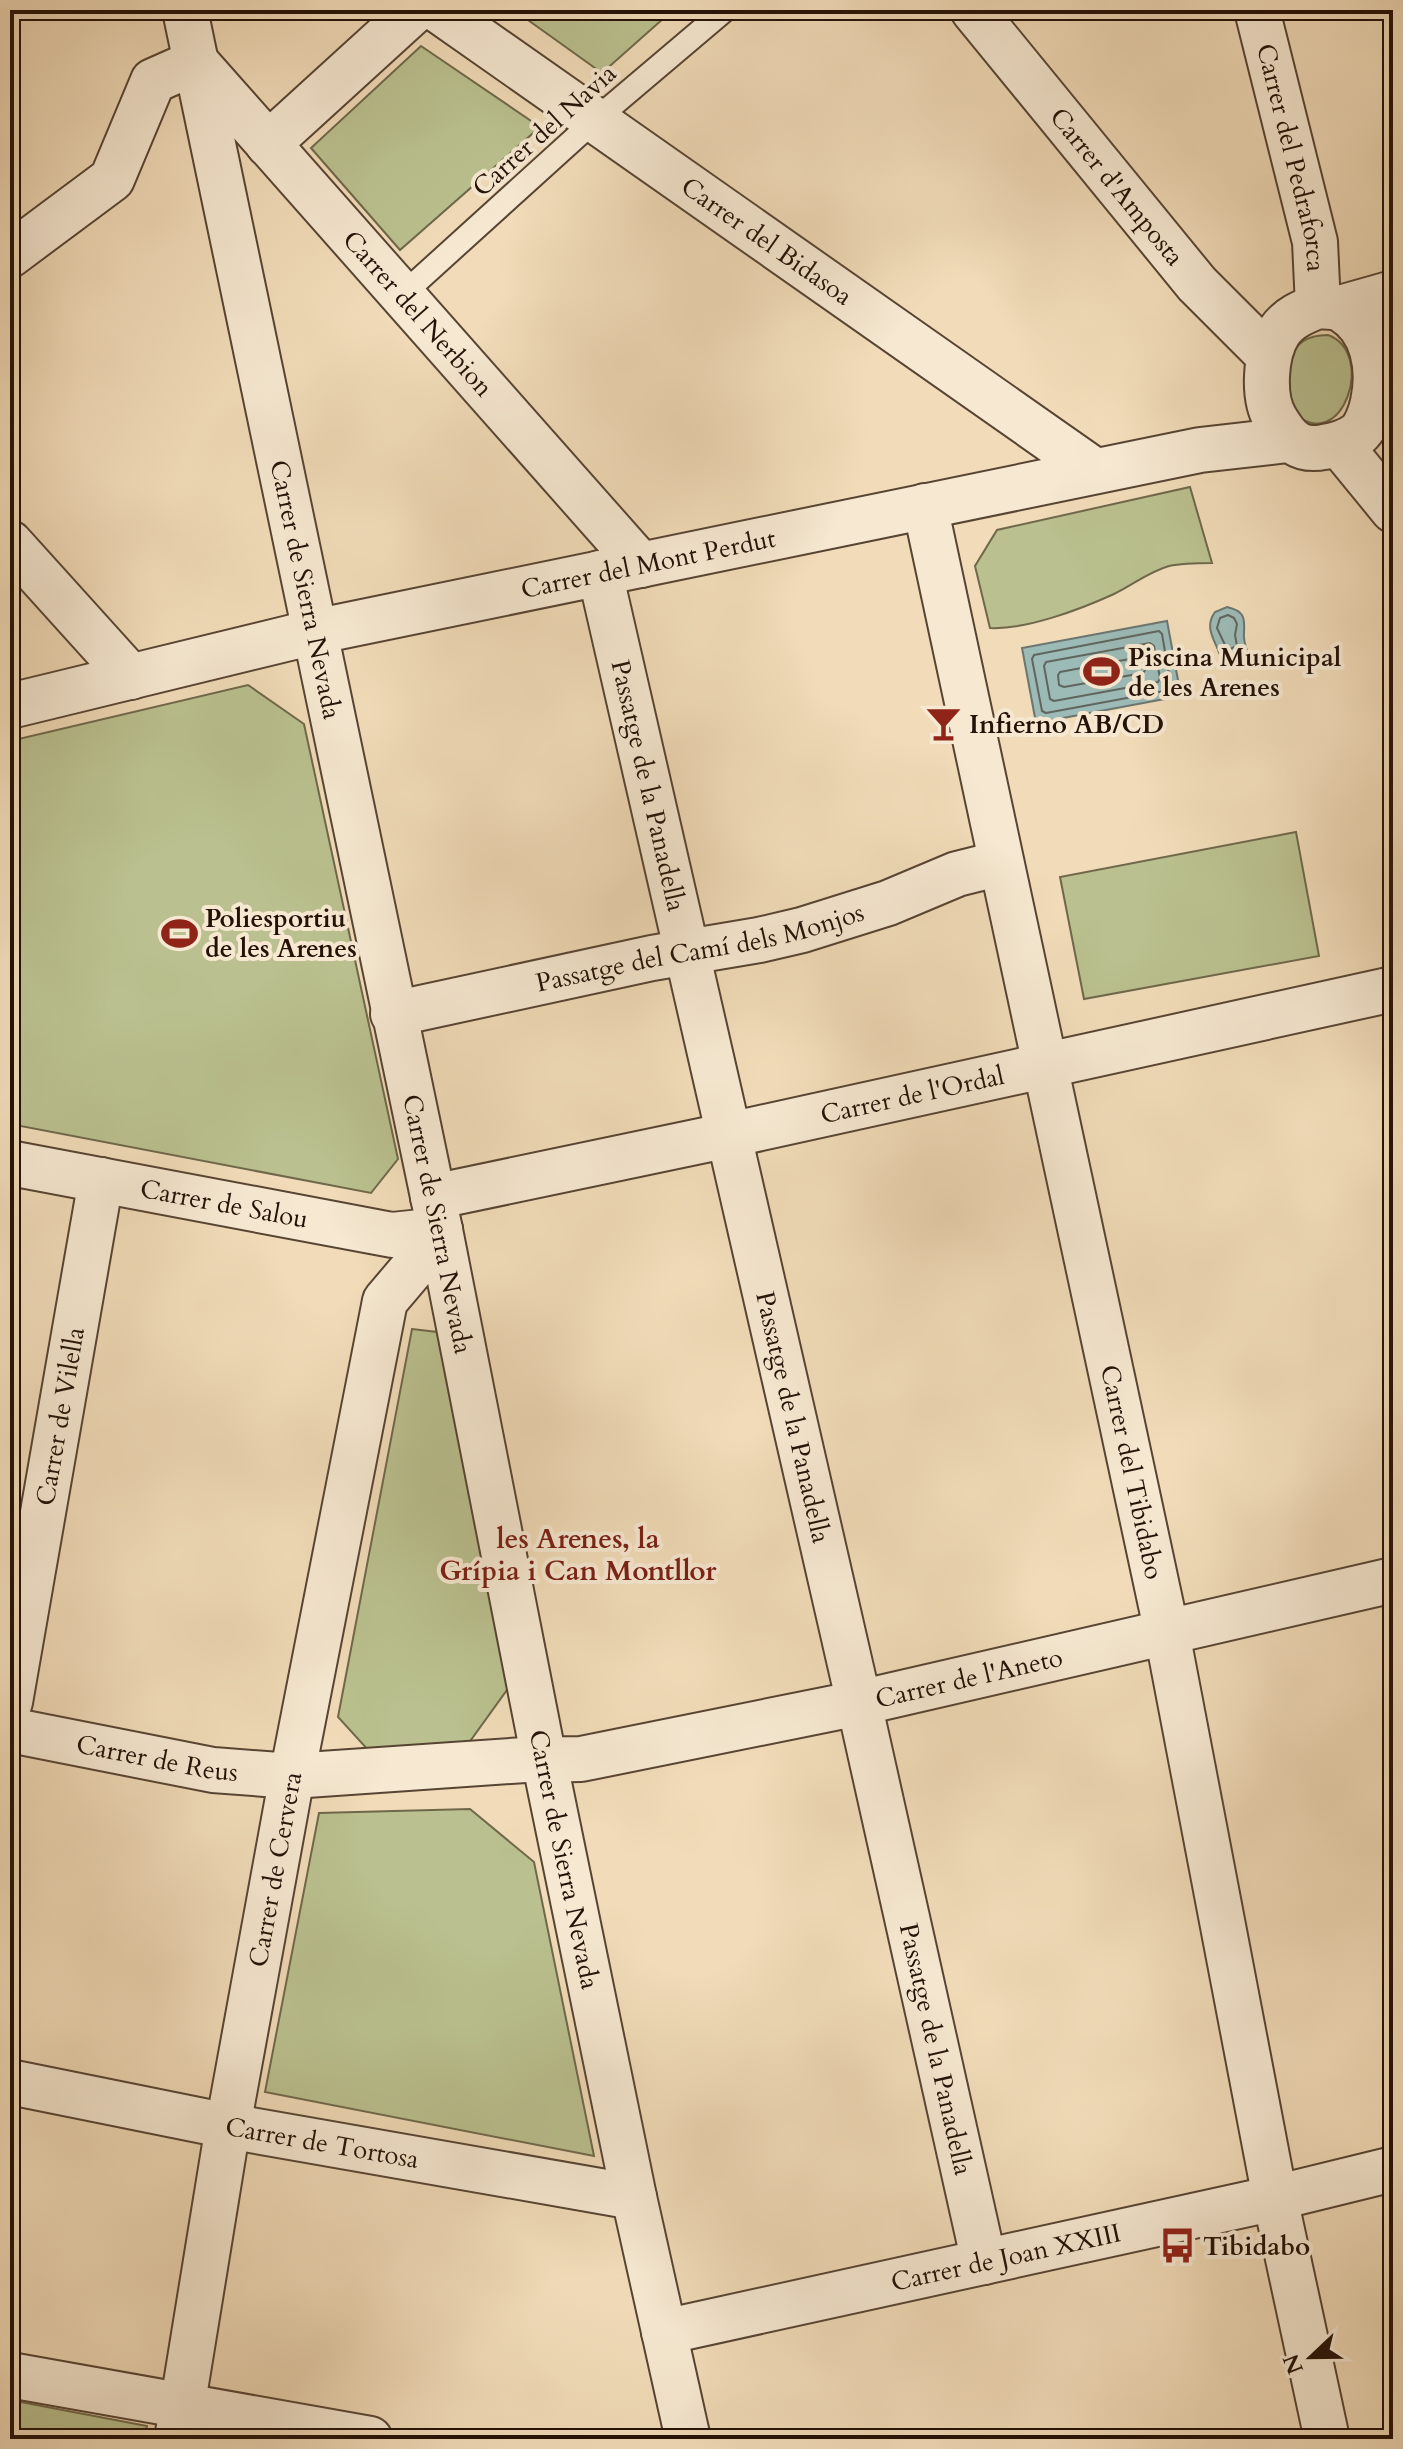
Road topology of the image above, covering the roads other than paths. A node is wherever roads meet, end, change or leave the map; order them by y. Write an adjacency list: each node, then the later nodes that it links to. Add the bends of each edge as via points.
1 (185, 10): 7 (street, Carrer de Sierra Nevada)
2 (415, 10): 9 (street)
3 (438, 10): 8 (street, Carrer del Bidasoa)
4 (725, 10): 8 (lane, Carrer del Navia)
5 (973, 10): 14 (street, Carrer d'Amposta, via 1197,284)
6 (1257, 10): 13 (street, Carrer del Pedraforca)
7 (196, 62): 9 (street, Carrer del Nerbion); 10 (street, via 153,81 112,179); 23 (street, Carrer de Sierra Nevada)
8 (594, 121): 12 (lane, Carrer del Navia); 18 (street, Carrer del Bidasoa)
9 (268, 144): 12 (street, Carrer del Nerbion)
10 (10, 255)
11 (1393, 293): 13 (street)
12 (402, 295): 22 (street, Carrer del Nerbion)
13 (1329, 307): 14 (street, via 1298,314 1279,332); 15 (street, via 1357,322 1374,351)
14 (1269, 356): 16 (street, via 1266,383 1273,415)
15 (1382, 408): 17 (street, via 1360,433)
16 (1288, 440): 17 (street, via 1312,450); 18 (street, Carrer del Mont Perdut, via 1200,450)
17 (1339, 444): 20 (street)
18 (1095, 471): 19 (street, Carrer del Mont Perdut)
19 (925, 506): 22 (street, Carrer del Mont Perdut); 26 (street, Carrer del Tibidabo)
20 (1393, 510)
21 (10, 543): 24 (street)
22 (620, 569): 23 (street, Carrer del Mont Perdut); 27 (street, Passatge de la Panadella)
23 (314, 632): 24 (street, Carrer del Mont Perdut); 29 (street, Carrer de Sierra Nevada)
24 (131, 677): 25 (street, Carrer del Mont Perdut)
25 (10, 706)
26 (1001, 863): 27 (street, Passatge del Camí dels Monjos, via 802,930); 30 (street, Carrer del Tibidabo)
27 (687, 953): 29 (street, Passatge del Camí dels Monjos); 31 (street, Passatge de la Panadella)
28 (1393, 989): 30 (street, Carrer de l'Ordal)
29 (393, 1014): 34 (street, Carrer de Sierra Nevada)
30 (1046, 1064): 31 (street, Carrer de l'Ordal); 38 (street, Carrer del Tibidabo)
31 (729, 1135): 34 (street, Carrer de l'Ordal); 40 (street, Passatge de la Panadella)
32 (10, 1163): 33 (street, Carrer de Salou)
33 (101, 1180): 35 (street, Carrer de Salou); 39 (street, Carrer de Vilella)
34 (436, 1214): 35 (street, Carrer de Salou); 36 (street, Carrer de Cervera, via 424,1255); 42 (street, Carrer de Sierra Nevada)
35 (392, 1235): 36 (street, Carrer de Cervera)
36 (385, 1301): 43 (street, Carrer de Cervera)
37 (1393, 1580): 38 (street, Carrer de l'Aneto)
38 (1167, 1633): 40 (street, Carrer de l'Aneto); 48 (street, Carrer del Tibidabo)
39 (10, 1702)
40 (859, 1703): 42 (street, Carrer de l'Aneto, via 581,1759); 49 (street, Passatge de la Panadella)
41 (10, 1730): 43 (street, Carrer de Reus, via 213,1770)
42 (544, 1759): 43 (street, Carrer de Reus); 47 (street, Carrer de Sierra Nevada)
43 (292, 1776): 45 (street, Carrer de Cervera)
44 (10, 2082): 45 (street, Carrer de Tortosa)
45 (228, 2126): 47 (street, Carrer de Tortosa); 52 (street, Carrer de Cervera)
46 (1393, 2169): 48 (street, Carrer de Joan XXIII)
47 (634, 2197): 50 (street, Carrer de Sierra Nevada)
48 (1275, 2198): 49 (street, Carrer de Joan XXIII); 55 (street, Carrer del Tibidabo)
49 (984, 2262): 50 (street, Carrer de Joan XXIII)
50 (664, 2332): 54 (street, Carrer de Sierra Nevada)
51 (10, 2375): 52 (street)
52 (179, 2423): 53 (street)
53 (370, 2439)
54 (688, 2439)
55 (1327, 2439)

